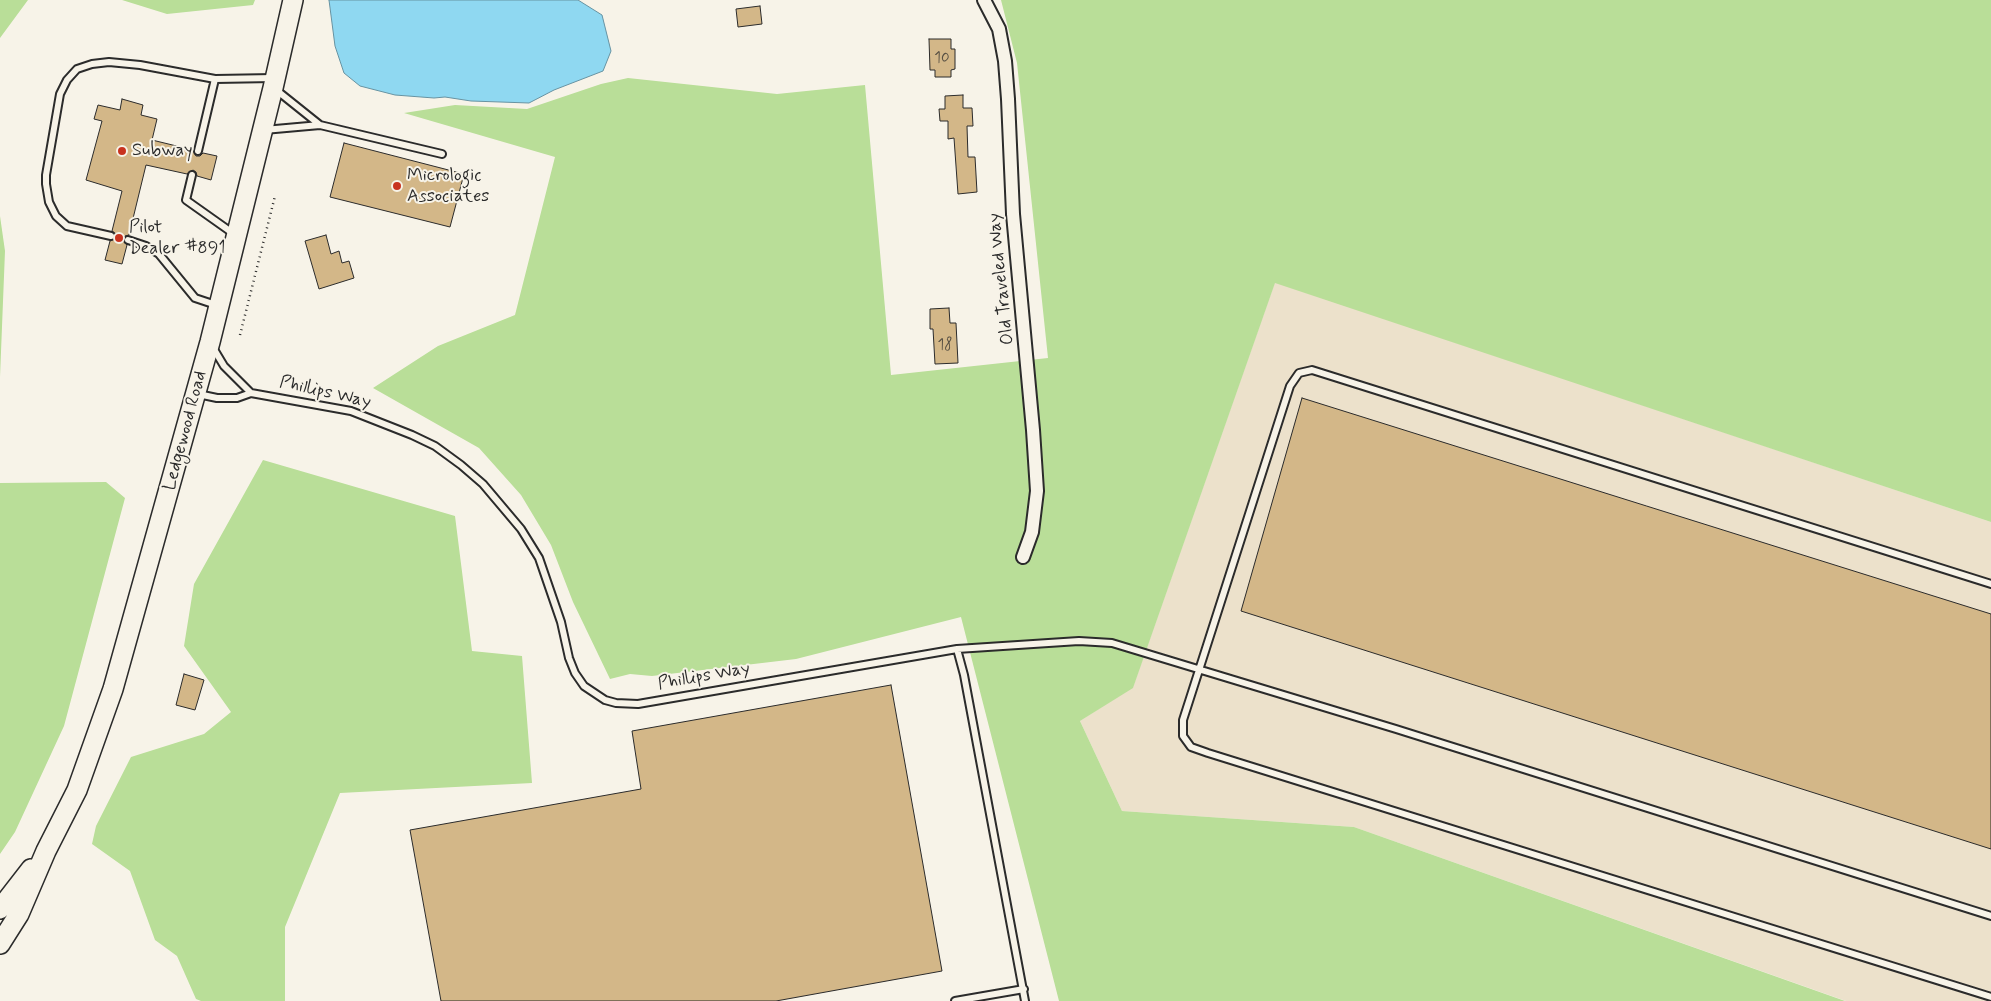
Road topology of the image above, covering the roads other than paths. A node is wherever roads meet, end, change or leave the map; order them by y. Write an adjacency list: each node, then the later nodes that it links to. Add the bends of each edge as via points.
1 (293, 0): 4 (main road, Ledgewood Road)
2 (984, 0): 17 (street, Old Traveled Way, via 999,29 1005,61 1013,223 1033,430 1036,491 1032,532)
3 (215, 78): 4 (lane); 7 (lane); 10 (lane, via 109,62 77,69 67,80 60,94 46,174 49,202 56,216 67,226)
4 (275, 83): 5 (lane); 6 (main road, Ledgewood Road)
5 (320, 125): 6 (lane); 8 (lane)
6 (263, 130): 11 (main road, Ledgewood Road)
7 (198, 152)
8 (442, 154)
9 (192, 175): 11 (lane, via 186,200)
10 (111, 236)
11 (237, 236): 13 (main road, Ledgewood Road)
12 (128, 240): 13 (lane, via 159,254 195,298)
13 (219, 306): 14 (main road, Ledgewood Road)
14 (210, 342): 15 (lane, Phillips Way, via 224,366); 16 (main road, Ledgewood Road)
15 (251, 392): 16 (lane, Phillips Way, via 230,398); 19 (lane, Phillips Way, via 351,411 385,423 435,446 483,484 521,529 538,558 575,673 584,686 605,700 638,704)
16 (197, 394): 21 (main road, Ledgewood Road, via 101,727 77,790)
17 (1023, 557)
18 (1991, 584): 20 (lane, via 1312,370 1299,374 1290,386)
19 (957, 649): 20 (lane, Phillips Way, via 1079,641 1112,643); 25 (lane)
20 (1199, 669): 23 (lane, Phillips Way); 26 (lane, via 1183,720 1183,736 1191,747)
21 (46, 851): 22 (main road); 24 (main road, via 19,914)
22 (0, 909)
23 (1991, 916)
24 (0, 944)
25 (1024, 989): 27 (lane); 29 (lane)
26 (1991, 997)
27 (980, 999): 28 (lane)
28 (955, 1001)
29 (1025, 1001)

